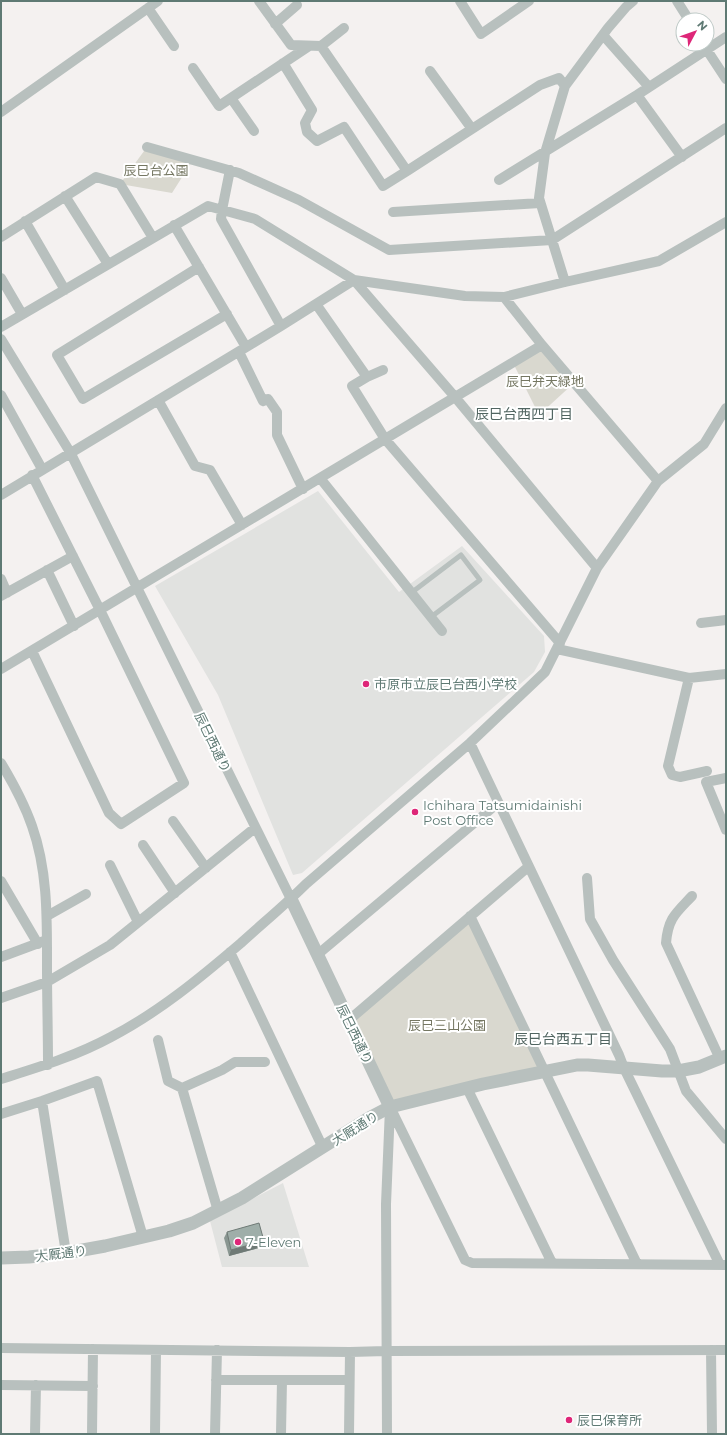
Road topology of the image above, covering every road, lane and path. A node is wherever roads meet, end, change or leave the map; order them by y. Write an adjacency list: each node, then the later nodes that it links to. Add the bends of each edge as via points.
1 (158, 1): 8 (street)
2 (259, 1): 10 (street)
3 (460, 1): 4 (street, via 481,34)
4 (529, 1)
5 (634, 1): 12 (street)
6 (677, 1): 9 (street)
7 (297, 5): 10 (street)
8 (148, 8): 15 (street); 28 (street)
9 (683, 12)
10 (276, 24): 16 (street, via 290,45)
11 (344, 28): 17 (street)
12 (603, 35): 24 (street); 25 (street)
13 (726, 37): 14 (street)
14 (715, 42)
15 (174, 46)
16 (308, 46): 17 (street); 20 (street)
17 (321, 46): 36 (street)
18 (698, 52): 25 (street)
19 (708, 52): 23 (street)
20 (283, 63): 27 (street); 36 (street, via 312,110 305,123 307,132 317,141 344,127 383,186)
21 (193, 68): 27 (street, via 219,106)
22 (430, 71): 30 (street)
23 (726, 79)
24 (565, 86): 30 (street, via 559,78 540,85); 33 (street)
25 (649, 87): 26 (street)
26 (637, 95): 33 (street); 34 (street)
27 (231, 98): 31 (street)
28 (1, 112)
29 (726, 128): 34 (street)
30 (472, 129): 36 (street)
31 (254, 130)
32 (147, 147): 35 (street)
33 (545, 153): 37 (street); 39 (street)
34 (682, 157): 47 (street)
35 (230, 170): 40 (street); 47 (street, via 299,200 389,250)
36 (407, 171)
37 (499, 180)
38 (65, 196): 42 (street); 46 (street, via 96,177 120,184); 48 (street)
39 (540, 203): 41 (street); 47 (street)
40 (222, 210): 44 (street, via 208,206); 51 (street, via 255,219); 58 (street, via 221,220)
41 (393, 212)
42 (25, 222): 45 (street); 53 (street)
43 (726, 222): 52 (street, via 659,261)
44 (174, 225): 46 (street); 49 (street)
45 (1, 237)
46 (153, 238): 48 (street)
47 (552, 240): 52 (street)
48 (108, 264): 53 (street)
49 (199, 267): 57 (street); 57 (street, via 57,355 83,399)
50 (1, 278): 56 (street)
51 (354, 280): 54 (street, via 465,296); 55 (street); 66 (street)
52 (565, 282): 54 (street)
53 (65, 290): 56 (street)
54 (504, 297): 61 (street)
55 (316, 304): 58 (street); 64 (street)
56 (22, 314): 59 (street)
57 (227, 314): 62 (street)
58 (281, 326): 62 (street)
59 (1, 327)
60 (1, 339): 70 (street, 辰巳西通り)
61 (542, 345): 66 (street); 74 (street)
62 (242, 350): 67 (street); 75 (street, via 263,401 268,399 277,412 277,435)
63 (383, 370): 64 (street)
64 (367, 377): 69 (street, via 352,386)
65 (1, 395): 71 (street)
66 (455, 398): 69 (street); 79 (street)
67 (158, 400): 70 (street); 77 (street, via 195,466 210,470)
68 (726, 408): 74 (street, via 704,444)
69 (385, 439): 73 (street); 91 (street)
70 (70, 452): 71 (street); 82 (street, 辰巳西通り)
71 (42, 469): 72 (street)
72 (32, 475): 76 (street); 78 (street)
73 (320, 478): 75 (street); 83 (street)
74 (658, 481): 79 (street)
75 (303, 489): 77 (street)
76 (1, 494)
77 (242, 525): 82 (street)
78 (73, 556): 80 (street); 85 (street)
79 (597, 568): 91 (street)
80 (47, 570): 84 (street); 89 (street)
81 (1, 579): 84 (street)
82 (137, 588): 85 (street); 102 (street, 辰巳西通り)
83 (411, 593): 86 (street); 86 (lane, via 461,555 480,580)
84 (4, 595)
85 (100, 610): 89 (street); 92 (street, via 184,782 121,824 109,813)
86 (431, 617): 90 (street)
87 (726, 620): 88 (street)
88 (701, 623)
89 (74, 626): 92 (street)
90 (442, 631)
91 (558, 646): 95 (street); 96 (street, via 545,672)
92 (32, 651): 93 (street)
93 (1, 669)
94 (726, 674): 95 (street)
95 (689, 678): 98 (street, via 668,766 672,775 680,777)
96 (470, 744): 100 (street); 113 (street)
97 (1, 763): 114 (street, via 21,798 32,826 44,878)
98 (707, 771)
99 (726, 778): 103 (street, via 706,782)
100 (498, 803): 106 (street); 119 (street)
101 (173, 821): 107 (street)
102 (256, 828): 107 (street); 113 (street, 辰巳西通り)
103 (726, 830)
104 (143, 845): 110 (street)
105 (110, 865): 116 (street)
106 (528, 867): 115 (street); 128 (street)
107 (206, 868): 110 (street)
108 (587, 878): 130 (street, via 590,919 612,960 670,1049)
109 (1, 881): 117 (street)
110 (175, 893): 116 (street)
111 (86, 894): 114 (street)
112 (692, 896): 125 (street, via 674,914 667,929 666,943)
113 (291, 899): 118 (street); 119 (street, 辰巳西通り)
114 (47, 916): 117 (street)
115 (470, 916): 123 (street); 129 (street)
116 (138, 922): 121 (street, via 110,945)
117 (43, 942): 120 (street); 121 (street)
118 (230, 952): 127 (street, via 158,1009 111,1037); 138 (street)
119 (317, 955): 123 (street, 辰巳西通り)
120 (1, 957)
121 (47, 982): 122 (street); 127 (street)
122 (1, 998)
123 (348, 1020): 135 (street, 辰巳西通り)
124 (158, 1040): 132 (street, via 168,1082)
125 (723, 1058): 130 (street, 大厩通り)
126 (265, 1062): 132 (street, via 235,1062)
127 (48, 1064): 131 (street)
128 (624, 1068): 129 (street, 大厩通り, via 577,1065); 130 (street, 大厩通り); 145 (street)
129 (544, 1071): 133 (street, 大厩通り); 144 (street)
130 (678, 1071): 137 (street, via 686,1091)
131 (1, 1079)
132 (182, 1088): 139 (street)
133 (467, 1088): 135 (street, 大厩通り); 143 (street)
134 (42, 1101): 136 (street); 140 (street, via 97,1081); 141 (street)
135 (390, 1107): 138 (street, 大厩通り); 143 (street, via 465,1260 472,1263); 152 (street, via 386,1204)
136 (1, 1114)
137 (726, 1140)
138 (323, 1148): 139 (street, 大厩通り, via 262,1187)
139 (218, 1211): 140 (street, 大厩通り, via 193,1223)
140 (143, 1237): 141 (street, 大厩通り)
141 (66, 1253): 142 (street, 大厩通り)
142 (1, 1258)
143 (552, 1264): 144 (street)
144 (637, 1264): 145 (street)
145 (723, 1265)
146 (1, 1348): 147 (street)
147 (94, 1349): 148 (street); 159 (street)
148 (156, 1350): 149 (street); 162 (street)
149 (217, 1350): 153 (street); 154 (street)
150 (711, 1350): 151 (street); 152 (street); 167 (street)
151 (726, 1350)
152 (386, 1351): 153 (street); 166 (street)
153 (350, 1352): 156 (street)
154 (216, 1380): 155 (street); 163 (street)
155 (282, 1380): 156 (street); 164 (street)
156 (349, 1380): 165 (street)
157 (1, 1385): 158 (street)
158 (36, 1385): 159 (street); 160 (street)
159 (93, 1386): 161 (street)
160 (35, 1434)
161 (92, 1434)
162 (155, 1434)
163 (215, 1434)
164 (281, 1434)
165 (349, 1434)
166 (387, 1434)
167 (712, 1434)

